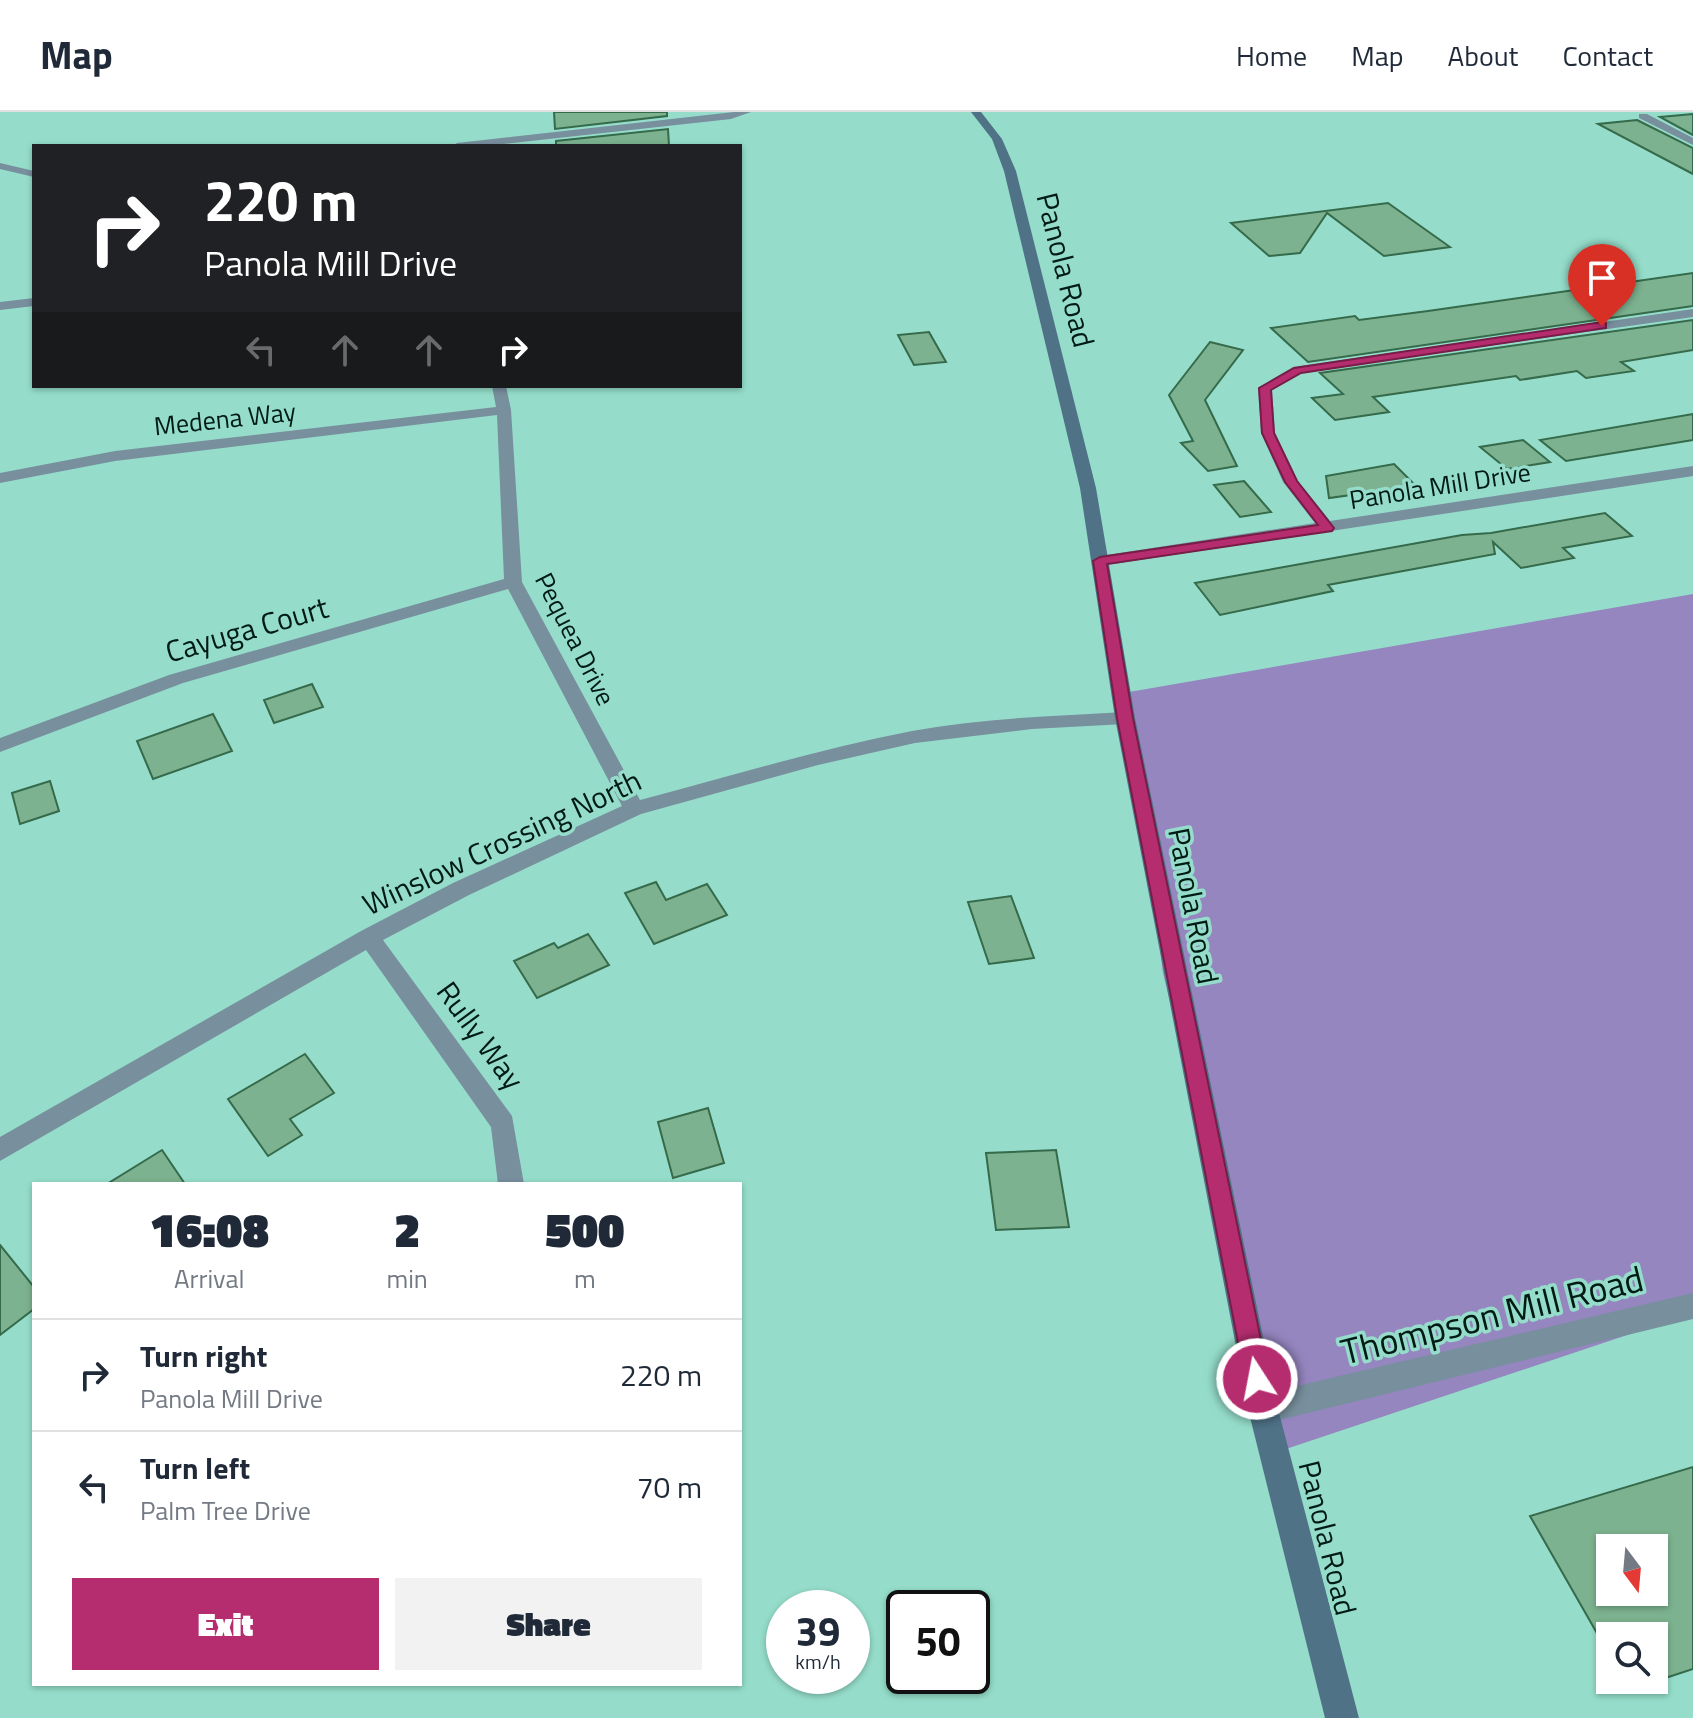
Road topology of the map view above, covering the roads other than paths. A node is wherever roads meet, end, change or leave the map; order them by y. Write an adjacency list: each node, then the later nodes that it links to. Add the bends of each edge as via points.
1 (746, 112): 4 (street)
2 (976, 112): 17 (main road, Panola Road, via 997,139 1010,171 1088,488)
3 (1643, 116): 5 (street)
4 (668, 117): 6 (street)
5 (1693, 142)
6 (472, 144)
7 (0, 166): 8 (street)
8 (32, 174)
9 (32, 302): 10 (street)
10 (0, 306)
11 (1693, 313): 16 (street, via 1329,364 1298,370 1265,388 1268,433 1291,482)
12 (499, 388): 13 (street, Pequea Drive)
13 (504, 410): 15 (street, Medena Way, via 115,456); 18 (street, Pequea Drive)
14 (1693, 471): 16 (street, Panola Mill Drive)
15 (0, 478)
16 (1327, 528): 17 (street, Panola Mill Drive)
17 (1100, 561): 19 (main road, Panola Road)
18 (513, 582): 20 (street, Cayuga Court, via 176,679); 21 (street, Pequea Drive)
19 (1125, 718): 21 (street, Winslow Crossing North, via 915,737); 26 (main road, Panola Road)
20 (0, 745)
21 (634, 809): 22 (street, Winslow Crossing North)
22 (369, 937): 23 (street, Winslow Crossing North); 24 (street, Rully Way, via 503,1124)
23 (0, 1150)
24 (511, 1182)
25 (1693, 1306): 26 (street, Thompson Mill Road)
26 (1263, 1409): 27 (main road, Panola Road)
27 (1342, 1718)

